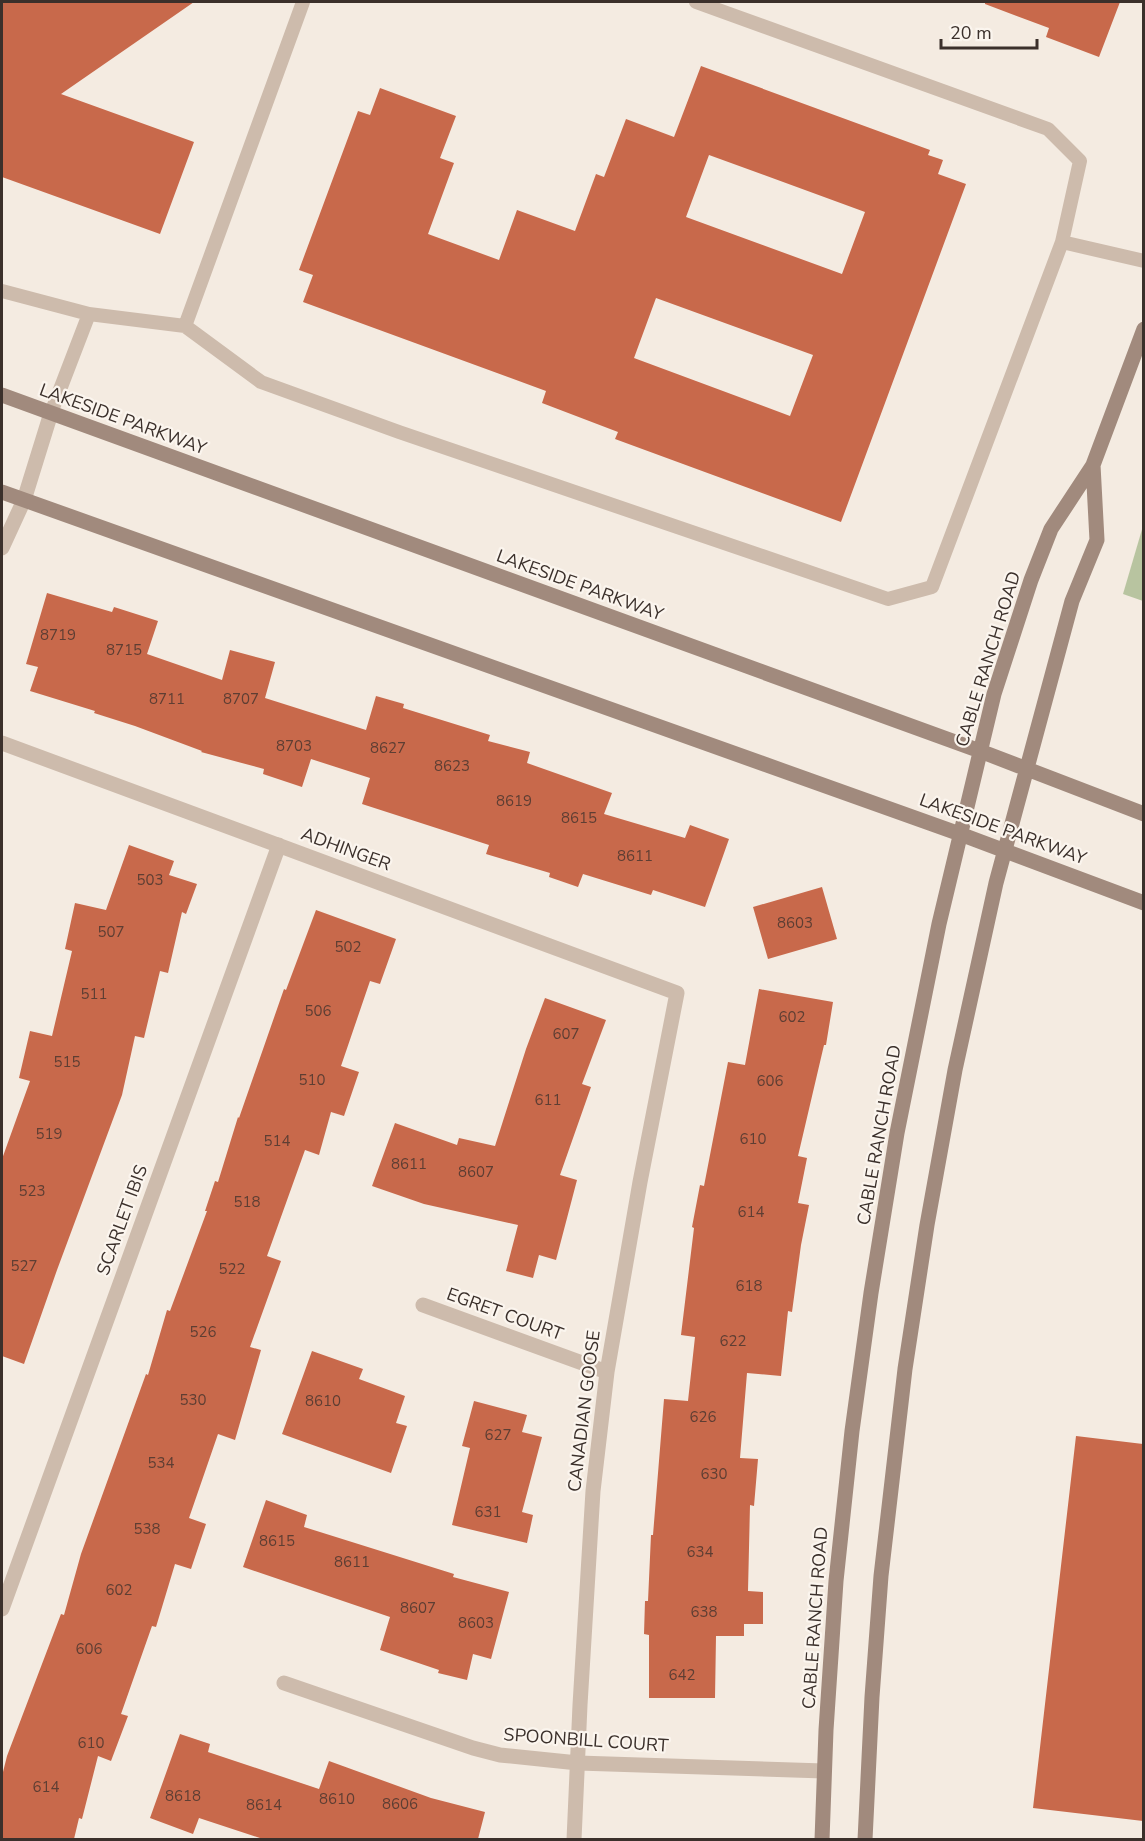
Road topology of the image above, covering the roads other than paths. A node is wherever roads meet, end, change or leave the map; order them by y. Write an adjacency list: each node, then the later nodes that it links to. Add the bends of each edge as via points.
1 (303, 2): 7 (lane)
2 (696, 2): 3 (lane, via 1048,129 1080,161)
3 (1062, 242): 4 (lane); 7 (lane, via 932,587 888,599 261,382)
4 (1143, 261)
5 (2, 291): 6 (lane)
6 (89, 314): 7 (lane); 10 (lane)
7 (184, 326)
8 (1143, 329): 11 (street, CABLE RANCH ROAD)
9 (2, 395): 10 (street, LAKESIDE PARKWAY)
10 (51, 413): 13 (street); 16 (street, LAKESIDE PARKWAY)
11 (1094, 465): 16 (street, CABLE RANCH ROAD, via 1051,529 1012,634); 17 (street, CABLE RANCH ROAD, via 1097,540 1072,601)
12 (2, 492): 13 (street, LAKESIDE PARKWAY)
13 (24, 500): 14 (street); 19 (street, LAKESIDE PARKWAY)
14 (2, 548)
15 (2, 743): 20 (street, ADHINGER)
16 (980, 751): 17 (street, LAKESIDE PARKWAY); 19 (street, CABLE RANCH ROAD)
17 (1026, 769): 18 (street, LAKESIDE PARKWAY); 21 (street, CABLE RANCH ROAD)
18 (1143, 814)
19 (960, 834): 21 (street, LAKESIDE PARKWAY); 29 (street, CABLE RANCH ROAD, via 897,1133 861,1362 836,1581)
20 (279, 845): 23 (street, ADHINGER); 26 (street, SCARLET IBIS)
21 (1004, 850): 22 (street, LAKESIDE PARKWAY); 32 (street, CABLE RANCH ROAD, via 955,1070 905,1370 880,1576)
22 (1143, 903)
23 (677, 993): 25 (street, CANADIAN GOOSE)
24 (423, 1305): 25 (street, EGRET COURT)
25 (607, 1372): 28 (street, CANADIAN GOOSE, via 592,1503)
26 (2, 1609)
27 (284, 1683): 28 (street, SPOONBILL COURT, via 473,1748 500,1755)
28 (578, 1763): 29 (street, SPOONBILL COURT); 30 (street, CANADIAN GOOSE)
29 (824, 1771): 31 (street, CABLE RANCH ROAD)
30 (574, 1839)
31 (822, 1839)
32 (865, 1839)

